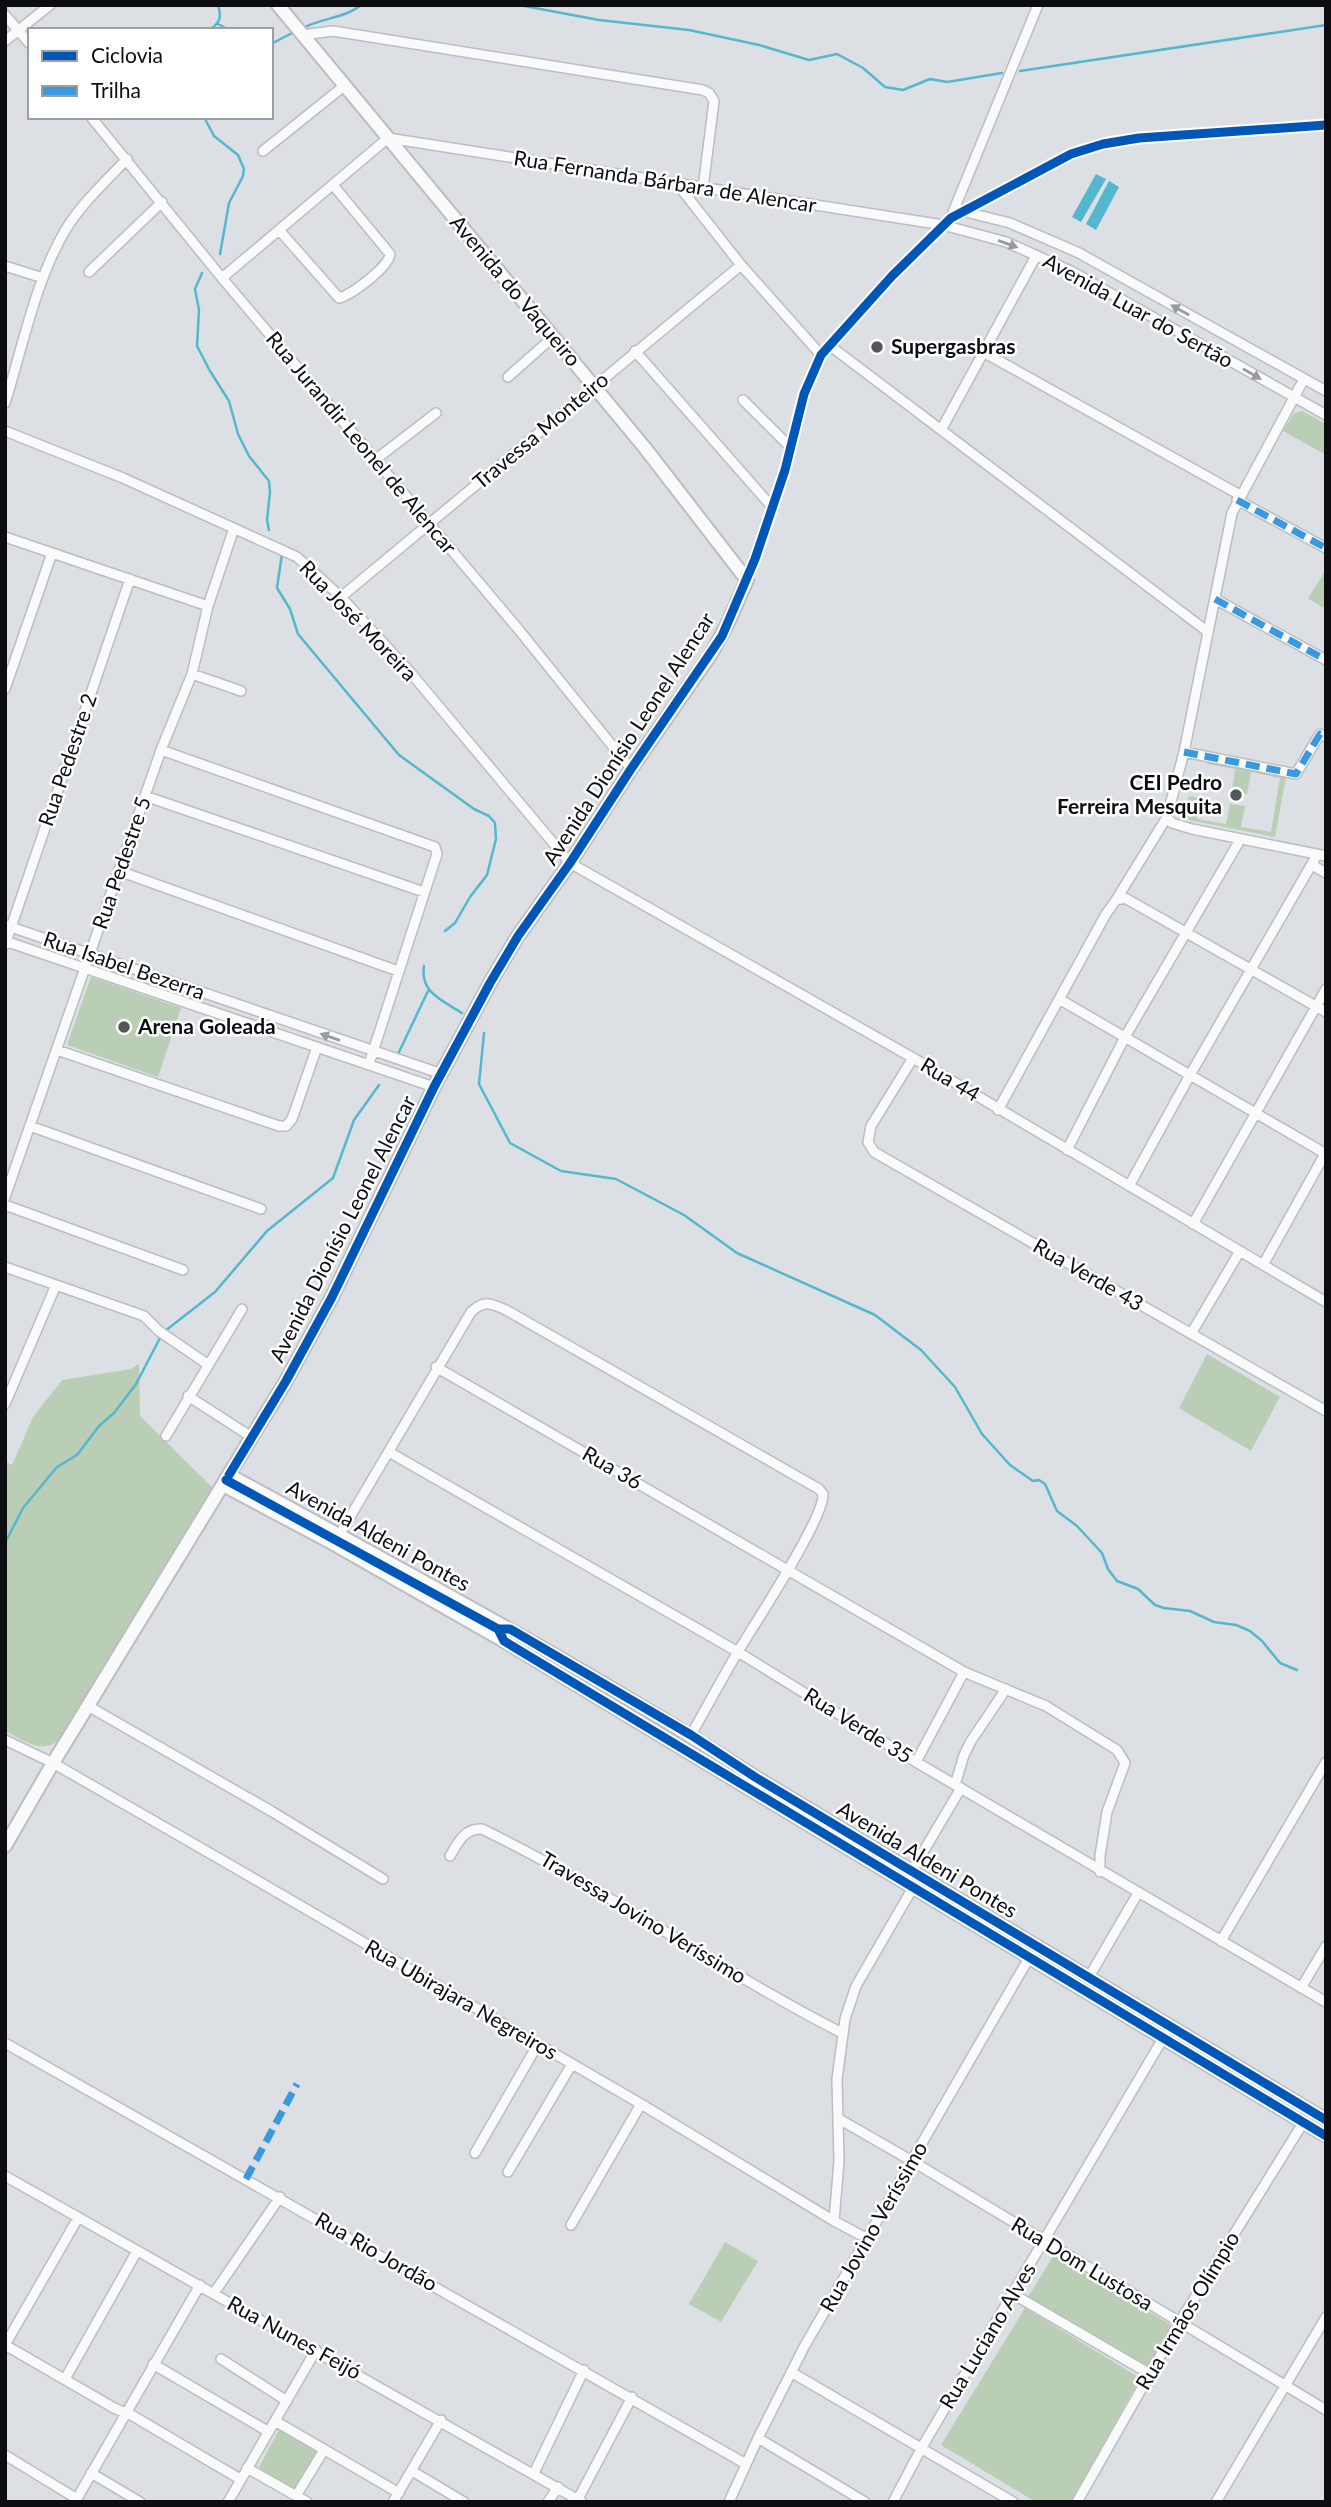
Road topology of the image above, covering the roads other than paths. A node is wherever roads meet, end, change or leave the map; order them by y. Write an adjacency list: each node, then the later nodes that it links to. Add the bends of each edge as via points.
1 (50, 5): 5 (street)
2 (278, 5): 6 (main road, Avenida do Vaqueiro)
3 (1038, 5): 20 (street)
4 (5, 15): 5 (street)
5 (19, 31): 7 (street); 8 (street)
6 (299, 31): 9 (main road, Avenida do Vaqueiro); 17 (street, via 333,31 703,90 714,101)
7 (5, 41)
8 (28, 42)
9 (344, 86): 12 (main road, Avenida do Vaqueiro); 13 (street)
10 (93, 119): 14 (street, Rua Jurandir Leonel de Alencar)
11 (1326, 125): 19 (street, Avenida Dionísio Leonel Alencar, via 1103,144 1071,154)
12 (388, 138): 15 (street, Rua Fernanda Bárbara de Alencar); 16 (street); 29 (main road, Avenida do Vaqueiro)
13 (263, 151)
14 (127, 159): 18 (street, Rua Jurandir Leonel de Alencar); 27 (street, via 68,226)
15 (678, 184): 17 (street, Rua Fernanda Bárbara de Alencar); 24 (street)
16 (333, 185): 22 (street); 22 (street, via 390,254 389,262 339,298)
17 (703, 188): 21 (street, Rua Fernanda Bárbara de Alencar)
18 (162, 202): 26 (street); 28 (street, Rua Jurandir Leonel de Alencar)
19 (962, 211): 20 (street, Avenida Dionísio Leonel Alencar); 35 (street, Avenida Luar do Sertão, one-way to 19, via 1079,253 1010,223)
20 (951, 218): 21 (street, Avenida Dionísio Leonel Alencar)
21 (943, 225): 23 (street, Avenida Luar do Sertão, one-way to 23, via 1006,242); 30 (street, Avenida Dionísio Leonel Alencar)
22 (280, 231): 28 (street)
23 (1036, 256): 32 (street); 38 (street, Avenida Luar do Sertão, one-way to 38, via 1071,271)
24 (741, 265): 31 (street, Travessa Monteiro); 33 (street)
25 (5, 266): 27 (street)
26 (89, 272)
27 (43, 278): 40 (street)
28 (222, 278): 46 (street, Rua Jurandir Leonel de Alencar)
29 (553, 337): 34 (street); 36 (main road, Avenida do Vaqueiro)
30 (829, 345): 33 (street, Avenida Dionísio Leonel Alencar); 43 (street)
31 (635, 351): 36 (street, Travessa Monteiro); 48 (street)
32 (983, 352): 43 (street); 47 (street)
33 (821, 355): 45 (street, Avenida Dionísio Leonel Alencar, via 804,394)
34 (508, 377)
35 (1304, 379): 37 (street, Avenida Luar do Sertão); 38 (street)
36 (594, 387): 49 (street, Travessa Monteiro); 55 (main road, Avenida do Vaqueiro)
37 (1326, 391)
38 (1294, 398): 42 (street, Avenida Luar do Sertão); 47 (street)
39 (743, 400): 45 (street)
40 (5, 403)
41 (436, 413): 46 (street)
42 (1326, 415)
43 (940, 430): 59 (street)
44 (5, 431): 50 (street, Rua José Moreira)
45 (790, 448): 48 (street, Avenida Dionísio Leonel Alencar)
46 (375, 460): 49 (street, Rua Jurandir Leonel de Alencar)
47 (1239, 498): 52 (street); 57 (street)
48 (773, 508): 55 (street, Avenida Dionísio Leonel Alencar)
49 (429, 523): 56 (street, Travessa Monteiro); 67 (street, Rua Jurandir Leonel de Alencar)
50 (234, 528): 56 (street, Rua José Moreira, via 304,561); 58 (street, Rua Pedestre 5)
51 (5, 537): 53 (street)
52 (1326, 548)
53 (52, 553): 54 (street); 62 (street)
54 (130, 579): 58 (street); 78 (street, Rua Pedestre 2)
55 (747, 580): 67 (main road, Avenida Dionísio Leonel Alencar, via 722,636)
56 (341, 597): 72 (street, Rua José Moreira)
57 (1215, 599): 59 (street); 60 (street)
58 (208, 606): 61 (street, Rua Pedestre 5)
59 (1208, 632): 66 (street)
60 (1326, 660)
61 (192, 674): 63 (street); 65 (street, Rua Pedestre 5)
62 (5, 690)
63 (241, 691)
64 (1326, 737): 66 (street, via 1320,734 1296,774)
65 (161, 750): 68 (street, Rua Pedestre 5); 76 (street, via 433,845 437,854)
66 (1184, 752): 69 (street)
67 (631, 769): 72 (main road, Avenida Dionísio Leonel Alencar)
68 (145, 796): 74 (street, Rua Pedestre 5); 76 (street)
69 (1167, 817): 70 (street, via 1177,825); 77 (street)
70 (1240, 840): 71 (street); 79 (street)
71 (1322, 856): 73 (street)
72 (570, 863): 93 (street, Rua 44); 95 (main road, Avenida Dionísio Leonel Alencar, via 497,971)
73 (1312, 865): 75 (street); 83 (street)
74 (119, 870): 81 (street, Rua Pedestre 5); 84 (street)
75 (1326, 873)
76 (424, 891): 84 (street)
77 (1116, 900): 79 (street, via 1125,898); 86 (street)
78 (8, 926): 80 (street, Rua Pedestre 2); 81 (street, Rua Isabel Bezerra)
79 (1187, 932): 83 (street); 89 (street)
80 (6, 943): 82 (street, Rua Isabel Bezerra)
81 (90, 955): 82 (street, Rua Pedestre 5); 92 (street, Rua Isabel Bezerra, one-way to 81)
82 (86, 969): 90 (street, Rua Isabel Bezerra); 91 (street, Rua Pedestre 5)
83 (1251, 969): 87 (street); 96 (street)
84 (398, 971): 92 (street)
85 (1326, 989): 87 (street)
86 (1059, 999): 89 (street); 98 (street)
87 (1316, 1007): 88 (street); 99 (street)
88 (1326, 1012)
89 (1125, 1037): 96 (street); 101 (street)
90 (317, 1047): 91 (street, via 290,1123 279,1126); 94 (street, Rua Isabel Bezerra)
91 (57, 1050): 100 (street, Rua Pedestre 5)
92 (373, 1052): 94 (street); 95 (street, Rua Isabel Bezerra)
93 (913, 1058): 98 (street, Rua 44); 115 (street, Rua Verde 43, via 871,1126 869,1145 879,1156)
94 (369, 1064): 97 (street, Rua Isabel Bezerra)
95 (442, 1074): 97 (main road, Avenida Dionísio Leonel Alencar)
96 (1190, 1075): 99 (street); 103 (street)
97 (434, 1087): 122 (main road, Avenida Dionísio Leonel Alencar, via 332,1297)
98 (998, 1110): 101 (street, Rua 44)
99 (1256, 1113): 102 (street); 107 (street)
100 (30, 1126): 104 (street, Rua Pedestre 5); 106 (street)
101 (1067, 1150): 103 (street, Rua 44)
102 (1326, 1153): 109 (street)
103 (1129, 1186): 107 (street, Rua 44)
104 (5, 1197)
105 (5, 1205): 111 (street)
106 (261, 1209)
107 (1194, 1224): 108 (street, Rua 44)
108 (1240, 1251): 109 (street, Rua 44); 115 (street)
109 (1263, 1265): 113 (street, Rua 44)
110 (5, 1267): 112 (street)
111 (183, 1270)
112 (56, 1284): 116 (street, via 144,1316); 119 (street)
113 (1326, 1302)
114 (242, 1309): 116 (street)
115 (1191, 1334): 120 (street, Rua Verde 43)
116 (207, 1364): 118 (street)
117 (436, 1367): 123 (street); 126 (street, Rua 36); 126 (street, via 477,1306 490,1302 788,1471 822,1494 822,1507)
118 (188, 1396): 121 (street); 122 (street)
119 (5, 1404)
120 (1326, 1411)
121 (166, 1436)
122 (250, 1436): 124 (main road, Avenida Dionísio Leonel Alencar)
123 (389, 1452): 125 (street); 127 (street, Rua Verde 35)
124 (226, 1480): 125 (main road, Avenida Aldeni Pontes); 130 (main road, Avenida Dionísio Leonel Alencar)
125 (337, 1539): 131 (main road, Avenida Aldeni Pontes, via 510,1629); 141 (main road, Avenida Aldeni Pontes)
126 (788, 1570): 127 (street); 128 (street, Rua 36)
127 (738, 1652): 131 (street); 133 (street, Rua Verde 35)
128 (964, 1672): 129 (street, Rua 36); 133 (street)
129 (1006, 1689): 136 (street, via 964,1755); 139 (street, Rua 36, via 1046,1706 1124,1758 1105,1820)
130 (88, 1706): 135 (main road, Avenida Dionísio Leonel Alencar); 140 (street)
131 (691, 1735): 141 (main road, Avenida Aldeni Pontes)
132 (5, 1740): 135 (street, Rua Ubirajara Negreiros)
133 (916, 1762): 136 (street, Rua Verde 35)
134 (1326, 1762): 143 (street)
135 (53, 1763): 137 (main road, Avenida Dionísio Leonel Alencar); 152 (street, Rua Ubirajara Negreiros)
136 (958, 1786): 139 (street, Rua Verde 35); 141 (street)
137 (5, 1846)
138 (450, 1856): 150 (street, Travessa Jovino Veríssimo, via 464,1835 482,1829 530,1852)
139 (1100, 1872): 142 (street, Rua Verde 35)
140 (383, 1879)
141 (912, 1879): 145 (main road, Avenida Aldeni Pontes); 146 (main road, Avenida Aldeni Pontes); 150 (street, via 856,1986)
142 (1138, 1893): 143 (street, Rua Verde 35); 146 (street)
143 (1221, 1941): 147 (street, Rua Verde 35)
144 (1326, 1946): 147 (street)
145 (1028, 1958): 149 (main road, Avenida Aldeni Pontes); 160 (street, Rua Jovino Veríssimo)
146 (1089, 1977): 149 (main road, Avenida Aldeni Pontes)
147 (1301, 1988): 148 (street, Rua Verde 35)
148 (1326, 2002)
149 (1167, 2031): 156 (main road, Avenida Aldeni Pontes); 157 (main road, Avenida Aldeni Pontes); 168 (street, Rua Luciano Alves)
150 (842, 2033): 155 (street)
151 (5, 2043): 163 (street, Rua Rio Jordão)
152 (538, 2044): 153 (street, Rua Ubirajara Negreiros); 159 (street)
153 (572, 2064): 154 (street, Rua Ubirajara Negreiros); 161 (street)
154 (641, 2104): 165 (street, Rua Ubirajara Negreiros); 166 (street)
155 (838, 2119): 160 (street, Rua Dom Lustosa); 165 (street)
156 (1326, 2120)
157 (1303, 2123): 158 (main road, Avenida Aldeni Pontes); 174 (street, Rua Irmãos Olímpio)
158 (1326, 2136)
159 (475, 2153)
160 (912, 2161): 167 (street, Rua Jovino Veríssimo); 168 (street, Rua Dom Lustosa)
161 (508, 2172)
162 (5, 2176): 164 (street, Rua Nunes Feijó)
163 (280, 2197): 171 (street); 179 (street, Rua Rio Jordão)
164 (78, 2218): 169 (street, Rua Nunes Feijó); 175 (street)
165 (834, 2221): 167 (street, Rua Ubirajara Negreiros)
166 (571, 2225)
167 (869, 2239): 180 (street, Rua Jovino Veríssimo)
168 (1044, 2241): 172 (street, Rua Luciano Alves); 174 (street, Rua Dom Lustosa)
169 (137, 2251): 170 (street, Rua Nunes Feijó); 182 (street)
170 (200, 2285): 171 (street, Rua Nunes Feijó); 178 (street)
171 (214, 2293): 176 (street, Rua Nunes Feijó)
172 (1013, 2294): 181 (street); 192 (street, Rua Luciano Alves)
173 (1326, 2317): 183 (street)
174 (1180, 2323): 181 (street, Rua Irmãos Olímpio); 183 (street, Rua Dom Lustosa)
175 (5, 2345): 182 (street)
176 (316, 2350): 185 (street); 188 (street, Rua Nunes Feijó)
177 (221, 2359): 185 (street)
178 (153, 2364): 187 (street); 190 (street)
179 (583, 2370): 184 (street, Rua Rio Jordão); 199 (street)
180 (791, 2372): 191 (street, Rua Jovino Veríssimo); 192 (street)
181 (1150, 2374): 215 (street, Rua Irmãos Olímpio)
182 (65, 2379): 187 (street)
183 (1285, 2386): 186 (street, Rua Dom Lustosa); 216 (street)
184 (632, 2398): 195 (street, Rua Rio Jordão); 205 (street)
185 (287, 2400): 189 (street)
186 (1326, 2410)
187 (125, 2413): 198 (street); 200 (street)
188 (441, 2420): 197 (street); 199 (street, Rua Nunes Feijó)
189 (275, 2421): 190 (street); 193 (street)
190 (269, 2432): 196 (street)
191 (758, 2438): 195 (street, Rua Jovino Veríssimo); 212 (street)
192 (922, 2447): 213 (street, Rua Luciano Alves); 214 (street)
193 (324, 2450): 202 (street); 203 (street)
194 (5, 2455): 204 (street)
195 (746, 2464): 211 (street, Rua Jovino Veríssimo)
196 (247, 2468): 200 (street); 202 (street)
197 (412, 2471): 203 (street); 209 (street)
198 (91, 2473): 204 (street); 206 (street)
199 (534, 2473): 201 (street, Rua Nunes Feijó)
200 (240, 2479): 207 (street)
201 (558, 2487): 205 (street, Rua Nunes Feijó); 210 (street)
202 (296, 2496): 208 (street)
203 (396, 2497)
204 (76, 2500)
205 (580, 2500)
206 (141, 2502)
207 (228, 2502)
208 (307, 2502)
209 (464, 2502)
210 (548, 2502)
211 (729, 2502)
212 (865, 2502)
213 (893, 2502)
214 (1013, 2502)
215 (1077, 2502)
216 (1216, 2502)

